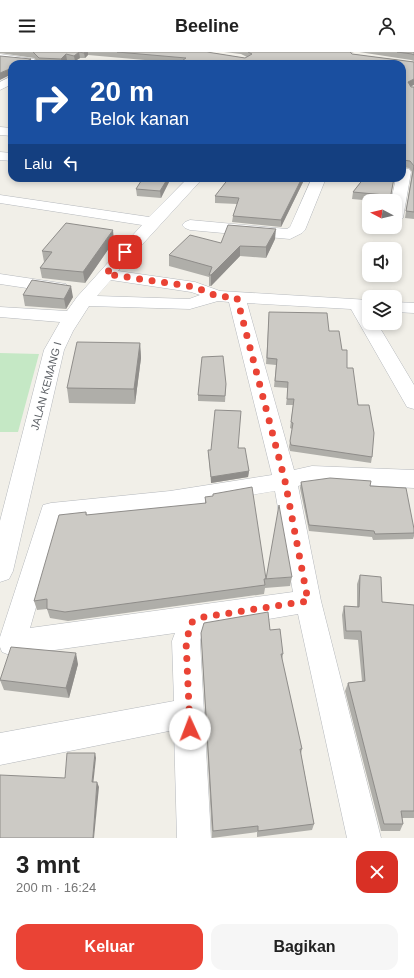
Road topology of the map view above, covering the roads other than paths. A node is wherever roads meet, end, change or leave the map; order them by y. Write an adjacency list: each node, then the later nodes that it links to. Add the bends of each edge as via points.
1 (0, 57): 2 (street)
2 (22, 60)
3 (192, 182): 8 (street, JALAN KEMANG I)
4 (317, 182): 9 (street, via 297,230 290,234)
5 (405, 182): 6 (street)
6 (401, 194)
7 (0, 199): 8 (street)
8 (153, 222): 10 (street, JALAN KEMANG I)
9 (190, 225)
10 (106, 274): 12 (street, JALAN KEMANG I); 13 (street, via 195,287)
11 (0, 279): 12 (street)
12 (87, 296): 13 (street, via 190,304); 18 (street, JALAN KEMANG I)
13 (227, 297): 14 (street); 22 (street)
14 (362, 305)
15 (402, 307): 16 (street)
16 (414, 308)
17 (0, 312): 18 (street)
18 (71, 317): 23 (street, JALAN KEMANG I, via 54,350)
19 (376, 330): 20 (street)
20 (414, 402)
21 (414, 479): 22 (street, via 312,474)
22 (285, 481): 25 (street); 26 (street, via 170,500 51,512 12,643)
23 (4, 542): 24 (street, JALAN KEMANG I)
24 (0, 570)
25 (308, 601): 26 (street); 30 (street)
26 (204, 617): 27 (street, via 192,622 186,641)
27 (189, 713): 28 (street); 29 (street)
28 (0, 749)
29 (194, 838)
30 (364, 838)

